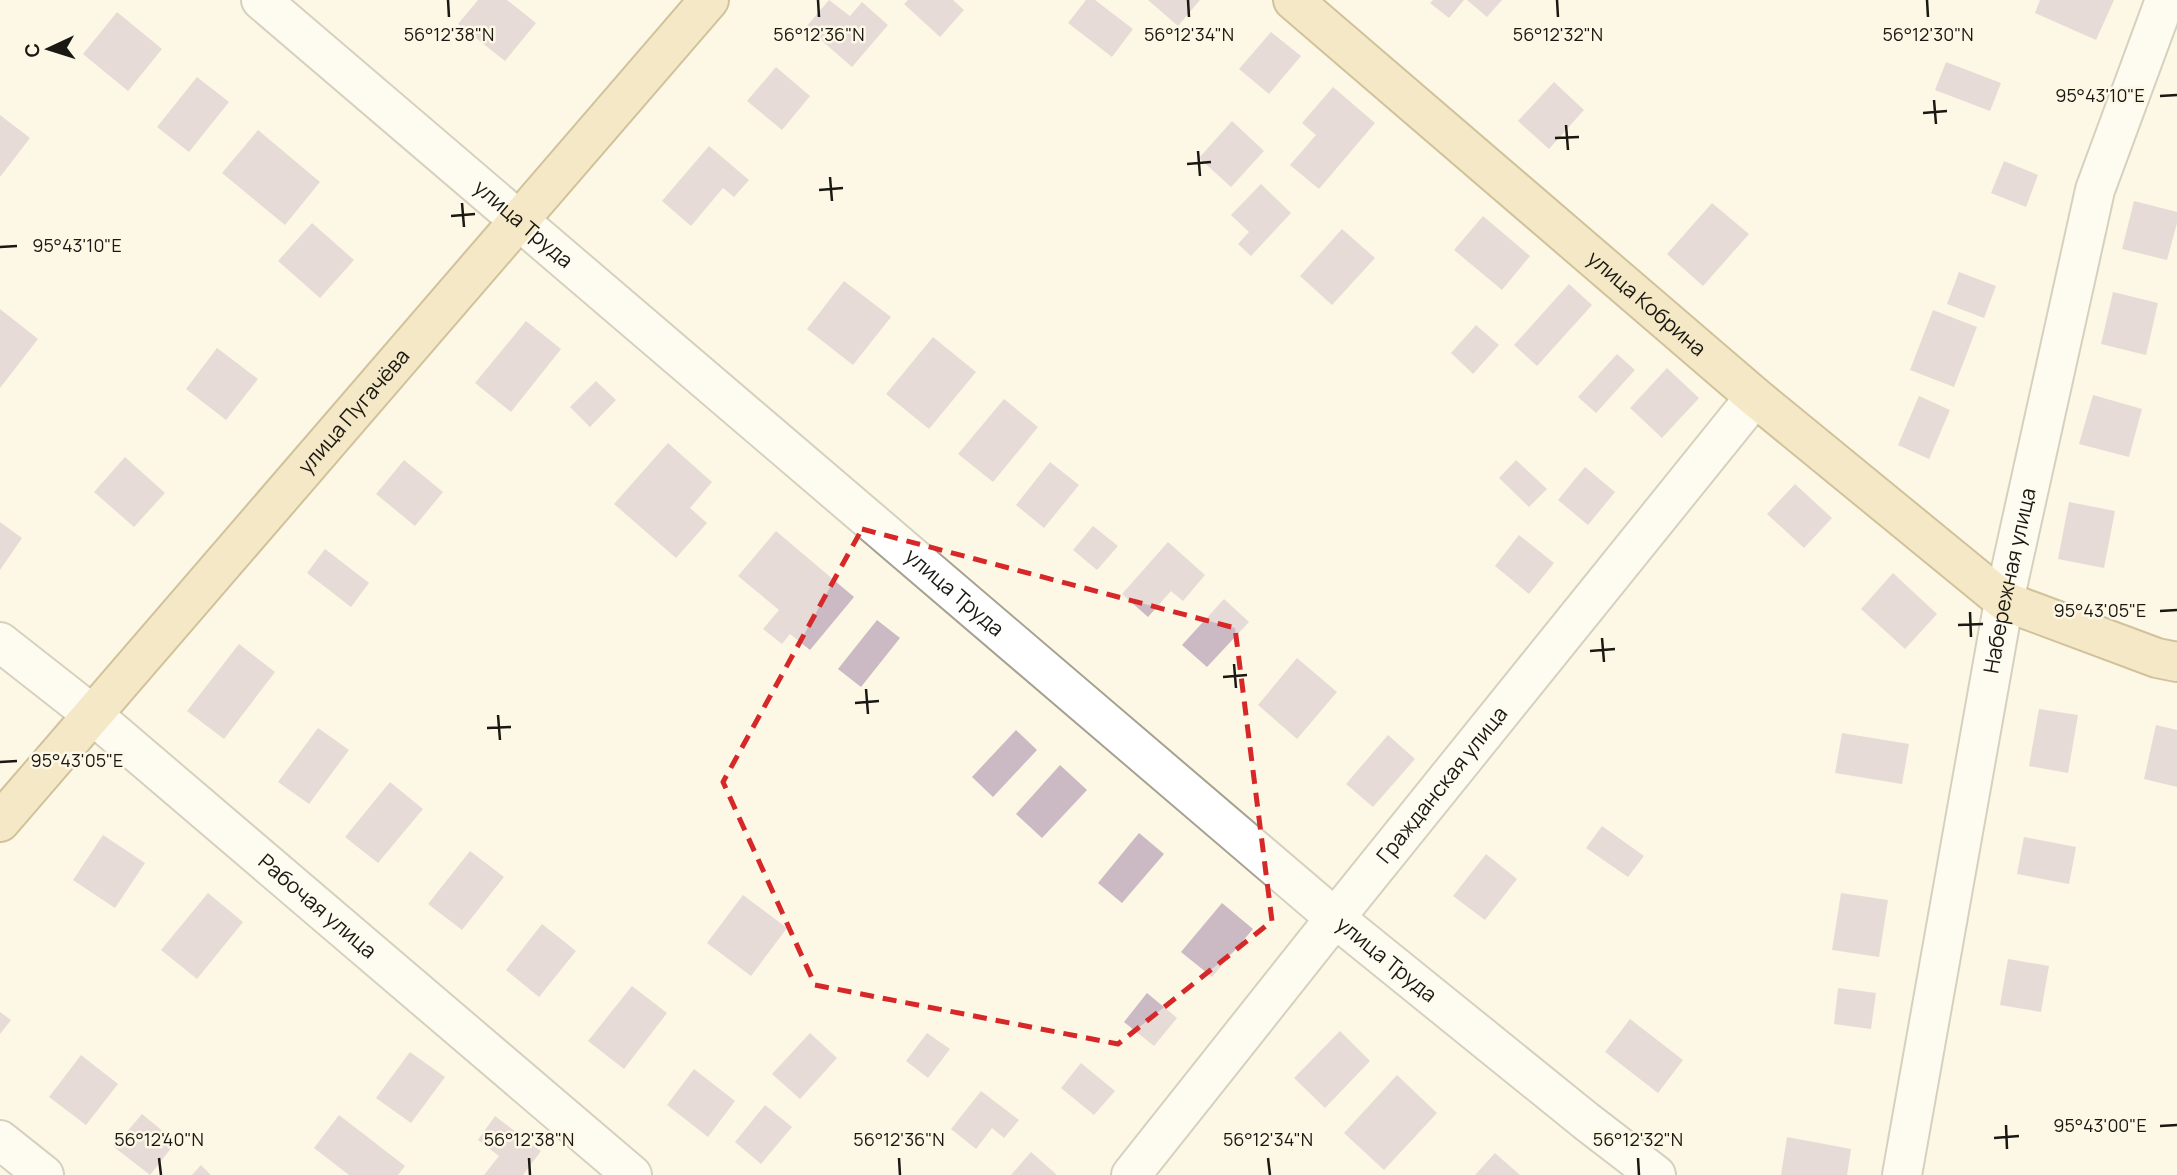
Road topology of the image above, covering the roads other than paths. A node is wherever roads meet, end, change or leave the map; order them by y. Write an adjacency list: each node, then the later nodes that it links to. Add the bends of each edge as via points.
1 (261, 0): 5 (street, улица Труда)
2 (709, 0): 5 (main road, улица Пугачёва)
3 (1293, 0): 6 (main road, улица Кобрина)
4 (2165, 0): 7 (street, Набережная улица, via 2095,190)
5 (518, 222): 10 (main road, улица Пугачёва); 12 (street, улица Труда)
6 (1755, 397): 7 (main road, улица Кобрина); 12 (street, Гражданская улица)
7 (2004, 601): 9 (main road, улица Кобрина); 18 (street, Набережная улица)
8 (0, 642): 10 (street, Рабочая улица)
9 (2177, 662)
10 (93, 715): 11 (main road, улица Пугачёва); 15 (street, Рабочая улица)
11 (0, 822)
12 (1335, 918): 16 (street, Гражданская улица); 17 (street, улица Труда)
13 (0, 1140): 14 (street)
14 (44, 1175)
15 (632, 1175)
16 (1130, 1175)
17 (1656, 1175)
18 (1902, 1175)

